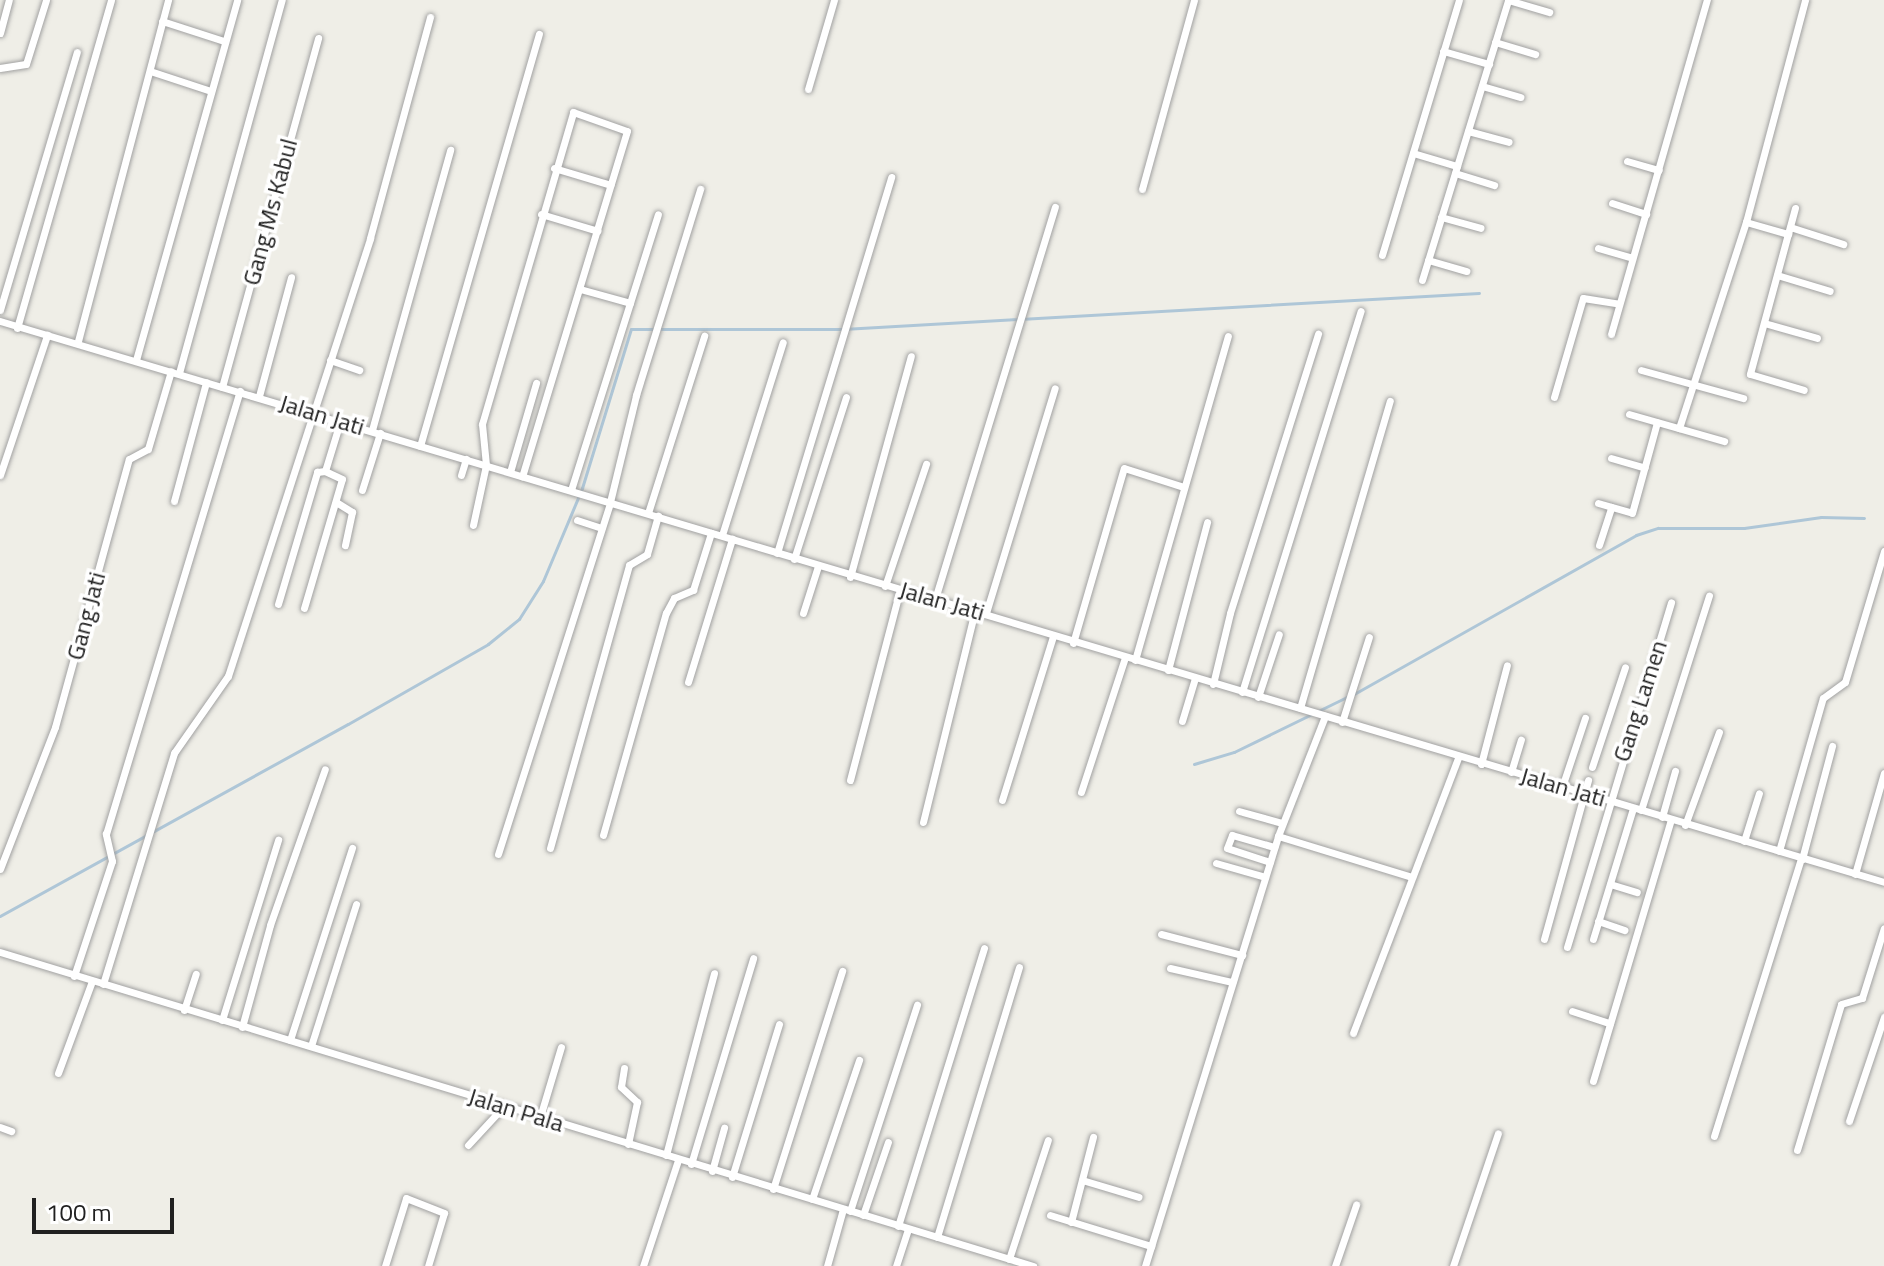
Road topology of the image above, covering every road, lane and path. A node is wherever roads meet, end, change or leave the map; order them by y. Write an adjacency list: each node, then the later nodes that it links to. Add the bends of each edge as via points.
1 (9, 0): 16 (street)
2 (46, 0): 25 (street, via 26,64)
3 (111, 0): 72 (street)
4 (168, 0): 15 (street)
5 (237, 0): 19 (street)
6 (282, 0): 86 (street, Gang Jati)
7 (834, 0): 28 (street)
8 (1194, 0): 43 (street)
9 (1459, 0): 21 (street)
10 (1508, 0): 13 (street); 20 (street)
11 (1707, 0): 38 (street)
12 (1805, 0): 51 (street)
13 (1549, 12)
14 (430, 17): 83 (street, via 370,238)
15 (162, 21): 19 (street); 26 (street)
16 (0, 33)
17 (539, 34): 106 (street)
18 (318, 38): 90 (street, Gang Ms Kabul)
19 (224, 41): 29 (street)
20 (1495, 42): 23 (street); 24 (street)
21 (1443, 51): 24 (street); 34 (street)
22 (77, 52): 68 (street)
23 (1535, 54)
24 (1489, 64): 27 (street)
25 (0, 68)
26 (150, 71): 29 (street); 79 (street)
27 (1482, 86): 30 (street); 31 (street)
28 (808, 89)
29 (211, 91): 82 (street)
30 (1520, 97)
31 (1468, 131): 32 (street); 37 (street)
32 (1509, 142)
33 (450, 150): 104 (street)
34 (1413, 153): 37 (street); 57 (street)
35 (1627, 161): 38 (street)
36 (554, 168): 40 (street); 40 (street, via 571,113 625,127); 47 (street)
37 (1456, 170): 41 (street); 50 (street)
38 (1659, 170): 49 (street)
39 (891, 177): 137 (street)
40 (611, 185): 53 (street)
41 (1494, 185)
42 (700, 189): 122 (street)
43 (1142, 189)
44 (1612, 203): 49 (street)
45 (1055, 207): 144 (street)
46 (1795, 208): 54 (street)
47 (541, 214): 53 (street); 110 (street, via 482,424)
48 (658, 214): 66 (street)
49 (1646, 214): 58 (street)
50 (1441, 217): 52 (street); 59 (street)
51 (1746, 222): 54 (street); 89 (street)
52 (1481, 228)
53 (598, 231): 64 (street)
54 (1789, 231): 55 (street); 61 (street)
55 (1843, 244)
56 (1598, 248): 58 (street)
57 (1382, 255)
58 (1632, 258): 67 (street)
59 (1428, 260): 60 (street); 63 (street)
60 (1466, 271)
61 (1777, 275): 65 (street); 71 (street)
62 (291, 277): 94 (street)
63 (1422, 280)
64 (580, 289): 66 (street); 116 (street)
65 (1830, 291)
66 (630, 303): 119 (street)
67 (1619, 304): 74 (street); 96 (street, via 1583,298)
68 (0, 310)
69 (1361, 311): 163 (street)
70 (0, 321): 72 (street, Jalan Jati)
71 (1764, 323): 78 (street); 92 (street, via 1750,374)
72 (17, 328): 75 (street, Jalan Jati)
73 (1318, 334): 162 (street, via 1230,613)
74 (1611, 334)
75 (47, 335): 79 (street, Jalan Jati); 114 (street)
76 (704, 336): 125 (street)
77 (1228, 336): 117 (street)
78 (1817, 338)
79 (78, 341): 82 (street, Jalan Jati)
80 (783, 342): 132 (street)
81 (911, 356): 140 (street)
82 (136, 360): 86 (street, Jalan Jati)
83 (330, 360): 84 (street); 99 (street)
84 (359, 370)
85 (1641, 370): 89 (street)
86 (175, 372): 87 (street, Jalan Jati); 206 (street, Gang Jati, via 148,449 129,459 55,727)
87 (206, 382): 90 (street, Jalan Jati); 120 (street)
88 (536, 383): 113 (street)
89 (1693, 385): 97 (street); 103 (street)
90 (222, 387): 93 (street, Jalan Jati)
91 (1055, 388): 150 (street)
92 (1804, 390)
93 (240, 391): 94 (street, Jalan Jati); 230 (street, via 106,834 112,861)
94 (259, 396): 99 (street, Jalan Jati)
95 (846, 397): 138 (street)
96 (1554, 397)
97 (1743, 398)
98 (1390, 401): 165 (street)
99 (310, 412): 101 (street, Jalan Jati); 233 (street, via 228,676 174,753)
100 (1629, 414): 102 (street)
101 (340, 422): 104 (street, Jalan Jati); 112 (street)
102 (1657, 422): 103 (street); 111 (street)
103 (1679, 428): 105 (street)
104 (376, 432): 106 (street, Jalan Jati); 118 (street)
105 (1724, 441)
106 (420, 446): 108 (street, Jalan Jati)
107 (1611, 458): 111 (street)
108 (466, 459): 110 (street, Jalan Jati); 115 (street)
109 (926, 464): 141 (street)
110 (486, 465): 113 (street, Jalan Jati); 129 (street)
111 (1645, 468): 124 (street, via 1632,513)
112 (325, 471): 121 (street, via 342,477); 146 (street, via 317,472)
113 (510, 472): 116 (street, Jalan Jati)
114 (0, 475)
115 (461, 475)
116 (522, 476): 119 (street, Jalan Jati)
117 (1184, 487): 154 (street, via 1124,468); 156 (street)
118 (362, 490)
119 (573, 491): 122 (street, Jalan Jati)
120 (174, 501)
121 (336, 502): 134 (street, via 352,512); 147 (street)
122 (610, 502): 125 (street, Jalan Jati); 130 (street)
123 (1598, 503): 124 (street)
124 (1611, 507): 135 (street)
125 (648, 513): 126 (street, Jalan Jati)
126 (658, 516): 131 (street, Jalan Jati); 200 (street, via 647,554 629,565)
127 (577, 520): 130 (street)
128 (1207, 522): 159 (street)
129 (473, 525)
130 (601, 528): 202 (street)
131 (711, 533): 132 (street, Jalan Jati); 194 (street, via 693,590 674,598 666,613)
132 (722, 535): 133 (street, Jalan Jati)
133 (732, 539): 137 (street, Jalan Jati); 161 (street)
134 (345, 545)
135 (1599, 545)
136 (1884, 551): 201 (street, via 1845,682 1823,698)
137 (777, 553): 138 (street, Jalan Jati)
138 (794, 559): 139 (street, Jalan Jati)
139 (818, 566): 140 (street, Jalan Jati); 149 (street)
140 (850, 577): 141 (street, Jalan Jati)
141 (885, 586): 142 (street, Jalan Jati)
142 (900, 589): 144 (street, Jalan Jati); 180 (street)
143 (1709, 596): 188 (street)
144 (935, 599): 148 (street, Jalan Jati)
145 (1671, 602): 186 (street, Gang Lamen)
146 (278, 604)
147 (304, 608)
148 (975, 610): 150 (street, Jalan Jati); 191 (street)
149 (803, 613)
150 (986, 613): 152 (street, Jalan Jati)
151 (1279, 634): 164 (street)
152 (1053, 636): 154 (street, Jalan Jati); 187 (street)
153 (1369, 637): 169 (street)
154 (1073, 643): 155 (street, Jalan Jati)
155 (1125, 657): 156 (street, Jalan Jati); 183 (street)
156 (1135, 660): 159 (street, Jalan Jati)
157 (1507, 665): 174 (street)
158 (1625, 667): 175 (street)
159 (1168, 670): 160 (street, Jalan Jati)
160 (1195, 678): 162 (street, Jalan Jati); 168 (street)
161 (688, 682)
162 (1213, 684): 163 (street, Jalan Jati)
163 (1242, 692): 164 (street, Jalan Jati)
164 (1258, 697): 165 (street, Jalan Jati)
165 (1303, 709): 166 (street, Jalan Jati)
166 (1322, 715): 169 (street, Jalan Jati); 192 (street)
167 (1585, 718): 182 (street)
168 (1182, 721)
169 (1342, 722): 173 (street, Jalan Jati)
170 (1719, 732): 193 (street)
171 (1521, 740): 178 (street)
172 (1832, 746): 203 (street)
173 (1458, 758): 174 (street, Jalan Jati); 208 (street)
174 (1481, 764): 178 (street, Jalan Jati)
175 (1592, 767)
176 (325, 769): 241 (street, via 270,925)
177 (1675, 771): 190 (street)
178 (1511, 772): 182 (street, Jalan Jati)
179 (1884, 773): 207 (street)
180 (850, 780)
181 (1588, 780): 184 (street)
182 (1562, 787): 184 (street, Jalan Jati)
183 (1081, 792)
184 (1585, 793): 186 (street, Jalan Jati); 218 (street)
185 (1759, 793): 197 (street)
186 (1608, 799): 188 (street, Jalan Jati); 220 (street, Gang Lamen)
187 (1002, 800)
188 (1637, 809): 190 (street, Jalan Jati); 211 (street)
189 (1239, 811): 192 (street)
190 (1667, 818): 193 (street, Jalan Jati); 239 (street)
191 (923, 822)
192 (1282, 823): 195 (street)
193 (1685, 825): 197 (street, Jalan Jati)
194 (603, 835)
195 (1278, 836): 198 (street); 208 (street)
196 (278, 840): 238 (street)
197 (1744, 841): 201 (street, Jalan Jati)
198 (1274, 847): 204 (street); 204 (street, via 1232,835 1227,848)
199 (352, 848): 243 (street)
200 (550, 848)
201 (1779, 851): 203 (street, Jalan Jati)
202 (498, 854)
203 (1801, 858): 207 (street, Jalan Jati); 257 (street)
204 (1270, 862): 209 (street)
205 (1216, 863): 209 (street)
206 (0, 869)
207 (1855, 874): 210 (street, Jalan Jati)
208 (1409, 876): 242 (street)
209 (1265, 877): 223 (street)
210 (1884, 882)
211 (1610, 884): 212 (street); 214 (street)
212 (1637, 892)
213 (356, 904): 244 (street)
214 (1598, 921): 216 (street); 219 (street)
215 (1884, 928): 263 (street, via 1864,995 1841,1004)
216 (1624, 930)
217 (1161, 934): 223 (street)
218 (1544, 939)
219 (1593, 939)
220 (1567, 947)
221 (984, 948): 278 (street)
222 (0, 952): 230 (street, Jalan Pala)
223 (1242, 955): 232 (street)
224 (753, 958): 266 (street)
225 (1019, 967): 280 (street)
226 (1170, 968): 232 (street)
227 (842, 971): 270 (street)
228 (714, 973): 264 (street)
229 (196, 974): 235 (street)
230 (74, 976): 231 (street, Jalan Pala)
231 (92, 981): 233 (street, Jalan Pala); 248 (street)
232 (1232, 982): 281 (street)
233 (103, 984): 235 (street, Jalan Pala)
234 (917, 1005): 274 (street)
235 (184, 1010): 238 (street, Jalan Pala)
236 (1572, 1011): 239 (street)
237 (1884, 1017): 252 (street)
238 (222, 1020): 241 (street, Jalan Pala)
239 (1610, 1023): 249 (street)
240 (779, 1024): 268 (street)
241 (242, 1027): 243 (street, Jalan Pala)
242 (1353, 1033)
243 (290, 1040): 244 (street, Jalan Pala)
244 (311, 1046): 250 (street, Jalan Pala)
245 (561, 1047): 251 (street)
246 (859, 1060): 272 (street)
247 (624, 1068): 261 (street, via 621,1087 637,1102)
248 (58, 1073)
249 (1593, 1081)
250 (504, 1106): 251 (street, Jalan Pala); 262 (street)
251 (540, 1117): 261 (street, Jalan Pala)
252 (1849, 1121)
253 (0, 1127): 255 (street)
254 (724, 1128): 267 (street)
255 (11, 1131)
256 (1498, 1133): 291 (street)
257 (1714, 1136)
258 (1093, 1137): 269 (street)
259 (1048, 1140): 282 (street)
260 (888, 1142): 275 (street)
261 (628, 1144): 264 (street, Jalan Pala)
262 (468, 1145)
263 (1797, 1150)
264 (666, 1155): 265 (street, Jalan Pala)
265 (678, 1160): 266 (street, Jalan Pala); 285 (street)
266 (691, 1164): 267 (street, Jalan Pala)
267 (712, 1171): 268 (street, Jalan Pala)
268 (732, 1177): 270 (street, Jalan Pala)
269 (1082, 1180): 271 (street); 277 (street)
270 (773, 1189): 272 (street, Jalan Pala)
271 (1139, 1197)
272 (812, 1199): 274 (street, Jalan Pala)
273 (1356, 1205): 290 (street)
274 (847, 1210): 275 (street, Jalan Pala); 286 (street)
275 (863, 1215): 278 (street, Jalan Pala)
276 (1050, 1215): 277 (street)
277 (1071, 1222): 281 (street)
278 (898, 1226): 279 (street, Jalan Pala)
279 (908, 1230): 280 (street, Jalan Pala); 287 (street)
280 (937, 1237): 282 (street, Jalan Pala)
281 (1151, 1246): 289 (street)
282 (1009, 1259): 288 (street, Jalan Pala)
283 (385, 1266): 284 (street, via 406,1198 444,1213)
284 (428, 1266)
285 (643, 1266)
286 (827, 1266)
287 (896, 1266)
288 (1033, 1266)
289 (1145, 1266)
290 (1335, 1266)
291 (1453, 1266)

